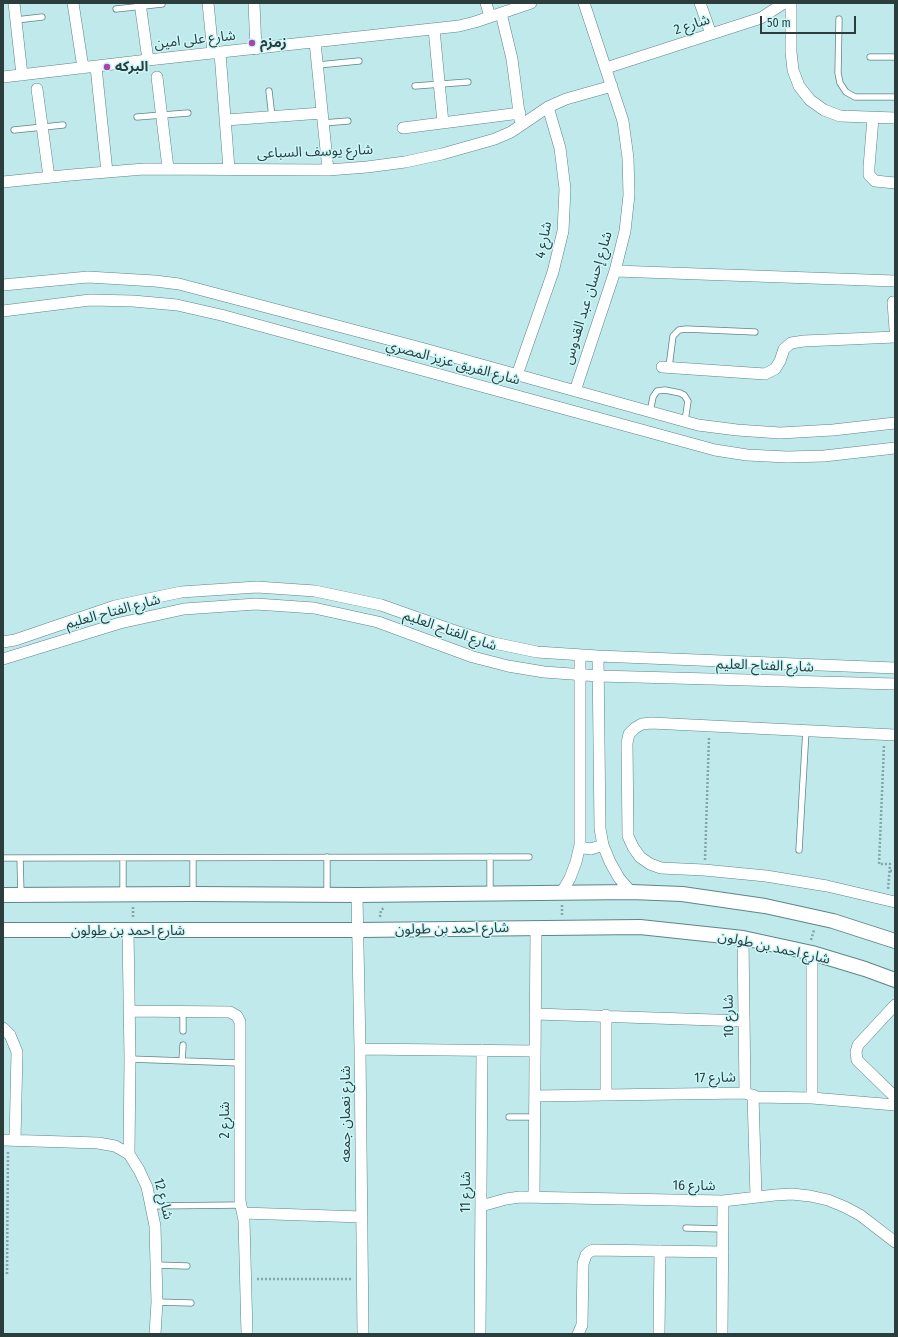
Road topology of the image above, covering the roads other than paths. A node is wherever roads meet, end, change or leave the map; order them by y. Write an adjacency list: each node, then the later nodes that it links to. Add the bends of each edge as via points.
1 (14, 3): 18 (street)
2 (73, 3): 30 (street)
3 (208, 3): 23 (street)
4 (254, 3): 22 (street)
5 (486, 3): 15 (street)
6 (531, 3): 14 (street, شارع على امين)
7 (584, 3): 31 (street, شارع إحسان عبد القدوس)
8 (700, 3): 20 (street)
9 (784, 3): 20 (street, شارع 2, via 761,18)
10 (791, 3): 48 (street, via 791,52 793,70 799,86 810,100 824,110 840,116)
11 (162, 4): 12 (lane)
12 (140, 5): 13 (lane); 26 (street)
13 (116, 9)
14 (502, 13): 15 (street, شارع على امين); 50 (street, via 512,59)
15 (490, 16): 19 (street, شارع على امين, via 465,25)
16 (42, 17): 18 (lane)
17 (839, 19): 41 (lane, via 838,73 840,83 846,92 855,97)
18 (16, 20): 32 (street)
19 (434, 29): 21 (street, شارع على امين); 36 (street)
20 (711, 34): 31 (street, شارع 2)
21 (316, 42): 22 (street, شارع على امين); 28 (street)
22 (256, 49): 23 (street, شارع على امين)
23 (216, 53): 26 (street, شارع على امين); 51 (street)
24 (870, 57): 25 (lane)
25 (895, 57)
26 (148, 60): 29 (street, شارع على امين)
27 (359, 61): 28 (lane)
28 (318, 65): 47 (street)
29 (96, 67): 30 (street, شارع على امين); 61 (street)
30 (83, 68): 32 (street, شارع على امين)
31 (606, 68): 38 (street, شارع إحسان عبد القدوس)
32 (22, 75): 33 (street, شارع على امين)
33 (3, 77)
34 (157, 77): 44 (street)
35 (468, 82): 36 (lane)
36 (440, 84): 37 (lane); 53 (street)
37 (415, 86)
38 (612, 86): 42 (street, شارع يوسف السباعى, via 566,99); 65 (street, شارع إحسان عبد القدوس, via 624,128 629,195 625,231)
39 (37, 90): 55 (street)
40 (269, 91): 46 (lane)
41 (895, 97)
42 (548, 108): 50 (street, شارع يوسف السباعى); 78 (street, شارع 4, via 560,148 565,189 563,231 553,272)
43 (188, 113): 44 (lane)
44 (162, 115): 45 (lane); 58 (street)
45 (137, 117)
46 (272, 117): 47 (street); 51 (street)
47 (323, 118): 52 (lane); 60 (street)
48 (873, 118): 49 (street); 64 (street, via 869,175 875,181)
49 (895, 118)
50 (520, 119): 53 (street); 60 (street, شارع يوسف السباعى, via 511,132 442,154 397,163)
51 (226, 120): 59 (street)
52 (348, 121)
53 (443, 123): 56 (street)
54 (63, 125): 55 (lane)
55 (42, 128): 57 (lane); 62 (street)
56 (403, 128)
57 (14, 130)
58 (168, 168): 59 (street, شارع يوسف السباعى); 61 (street, شارع يوسف السباعى)
59 (229, 169): 60 (street, شارع يوسف السباعى)
60 (328, 170)
61 (107, 172): 62 (street, شارع يوسف السباعى)
62 (49, 177): 63 (street, شارع يوسف السباعى)
63 (3, 182)
64 (895, 183)
65 (615, 271): 66 (street); 79 (street, شارع إحسان عبد القدوس)
66 (895, 281)
67 (3, 285): 70 (street, شارع الفريق عزيز المصري, via 88,277 155,281 179,284)
68 (893, 302): 71 (street)
69 (3, 311): 75 (street, شارع الفريق عزيز المصري, via 90,300 177,305)
70 (335, 325): 73 (street, شارع الفريق عزيز المصري); 75 (street, via 336,336)
71 (895, 329)
72 (755, 332): 77 (lane, via 679,330 674,336)
73 (373, 335): 76 (street, via 368,344); 78 (street, شارع الفريق عزيز المصري)
74 (895, 337): 77 (street, via 791,343 784,349 775,369 765,374)
75 (330, 345): 76 (street, شارع الفريق عزيز المصري)
76 (368, 355): 83 (street, شارع الفريق عزيز المصري, via 715,450 787,457 824,456)
77 (665, 367)
78 (517, 375): 79 (street, شارع الفريق عزيز المصري)
79 (575, 391): 80 (street, شارع الفريق عزيز المصري)
80 (650, 412): 81 (street, شارع الفريق عزيز المصري); 81 (lane, via 657,391 680,393 688,401)
81 (685, 421): 82 (street, شارع الفريق عزيز المصري, via 737,430 780,433)
82 (895, 423)
83 (895, 448)
84 (257, 587): 85 (street); 86 (street, شارع الفتاح العليم, via 180,592 115,606); 87 (street, شارع الفتاح العليم, via 315,591 380,605 494,643 536,652)
85 (256, 604): 89 (street, شارع الفتاح العليم, via 170,612 120,623); 91 (street, شارع الفتاح العليم, via 314,608 378,622 473,657 544,672)
86 (3, 642)
87 (580, 655): 88 (street, شارع الفتاح العليم); 91 (street)
88 (598, 656): 90 (street, شارع الفتاح العليم); 92 (street)
89 (3, 659)
90 (895, 668)
91 (580, 675): 92 (street, شارع الفتاح العليم); 95 (street)
92 (599, 676): 93 (street, شارع الفتاح العليم); 94 (street)
93 (895, 684)
94 (599, 719): 95 (street, via 591,716); 99 (street, via 600,829)
95 (580, 727): 98 (street)
96 (806, 730): 97 (street); 100 (lane); 117 (street, via 642,724 635,728 629,734 627,743 628,836 632,847 640,857 661,868 774,877)
97 (890, 734)
98 (580, 845): 99 (street, via 591,849); 108 (street, via 574,867)
99 (603, 845): 109 (street, via 619,878)
100 (799, 850)
101 (327, 857): 102 (lane); 107 (lane); 113 (lane)
102 (490, 857): 103 (lane); 110 (lane)
103 (529, 857)
104 (3, 858): 105 (lane)
105 (20, 858): 106 (lane); 115 (lane)
106 (122, 858): 107 (lane); 111 (lane)
107 (193, 858): 112 (lane)
108 (562, 892): 109 (street); 110 (street)
109 (631, 892): 123 (street, via 682,894 765,906 832,921)
110 (490, 893): 116 (street)
111 (128, 894): 112 (street); 115 (street)
112 (193, 894): 113 (street)
113 (327, 894): 116 (street)
114 (3, 895): 115 (street)
115 (20, 895)
116 (358, 895): 120 (street, شارع نعمان جمعه)
117 (891, 901)
118 (536, 928): 120 (street, شارع احمد بن طولون); 122 (street, شارع احمد بن طولون, via 640,927); 129 (street)
119 (3, 930): 121 (street, شارع احمد بن طولون)
120 (358, 930): 121 (street, شارع احمد بن طولون); 135 (street, شارع نعمان جمعه)
121 (131, 931): 127 (street)
122 (742, 938): 124 (street, شارع احمد بن طولون); 131 (street, شارع 10)
123 (895, 940)
124 (810, 953): 125 (street, شارع احمد بن طولون); 145 (street)
125 (895, 980)
126 (894, 1007): 144 (street, via 858,1045 856,1052 857,1060)
127 (129, 1011): 128 (street, شارع 2); 138 (street)
128 (183, 1012): 133 (lane); 140 (street, شارع 2, via 230,1012 237,1016 240,1022)
129 (535, 1014): 130 (street); 137 (street)
130 (606, 1016): 131 (street); 142 (street)
131 (744, 1021): 141 (street, شارع 10)
132 (3, 1028): 149 (street, via 10,1034 17,1052)
133 (183, 1031)
134 (183, 1045): 139 (lane)
135 (360, 1049): 136 (street); 157 (street, شارع نعمان جمعه)
136 (482, 1050): 137 (street); 155 (street, شارع 11)
137 (535, 1051): 143 (street)
138 (130, 1059): 139 (lane); 150 (street)
139 (182, 1061): 140 (lane)
140 (240, 1063): 156 (street, شارع 2)
141 (749, 1094): 142 (street, شارع 17); 145 (street, شارع 17, via 761,1097); 151 (street, شارع 10)
142 (606, 1095): 143 (street, شارع 17)
143 (535, 1096): 148 (street)
144 (895, 1097)
145 (812, 1098): 146 (street, شارع 17)
146 (895, 1105)
147 (509, 1117): 148 (lane)
148 (534, 1117): 152 (street)
149 (9, 1140): 150 (street, via 98,1143 115,1146)
150 (129, 1154): 154 (street, شارع 12, via 147,1187)
151 (756, 1196): 153 (street, شارع 16); 160 (street, شارع 16, via 792,1194 828,1200 860,1215)
152 (534, 1197): 153 (street, شارع 16); 155 (street, شارع 16, via 506,1199)
153 (723, 1201): 159 (street)
154 (151, 1206): 156 (lane); 163 (street, شارع 12, via 155,1226)
155 (481, 1206): 170 (street, شارع 11)
156 (242, 1209): 157 (street); 168 (street, شارع 2)
157 (362, 1217): 169 (street, شارع نعمان جمعه)
158 (686, 1228): 159 (lane)
159 (723, 1229): 162 (street)
160 (895, 1242)
161 (660, 1251): 162 (street); 171 (street, via 593,1250 586,1255 583,1264 582,1325); 172 (street)
162 (723, 1252): 173 (street)
163 (155, 1265): 164 (lane); 165 (street, شارع 12)
164 (187, 1266)
165 (157, 1302): 166 (lane); 167 (street, شارع 12)
166 (191, 1303)
167 (155, 1334)
168 (247, 1334)
169 (363, 1334)
170 (480, 1334)
171 (578, 1334)
172 (659, 1334)
173 (722, 1334)

